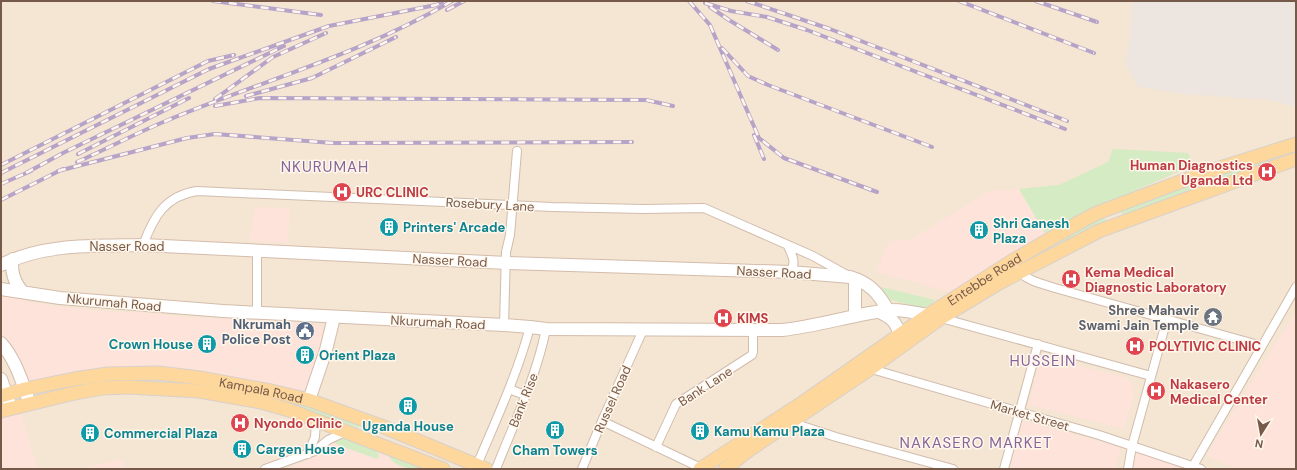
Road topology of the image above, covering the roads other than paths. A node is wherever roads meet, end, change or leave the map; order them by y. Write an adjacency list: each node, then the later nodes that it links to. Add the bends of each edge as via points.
1 (1296, 144): 4 (main road, Entebbe Road)
2 (517, 151): 6 (street)
3 (1296, 159): 5 (main road, Entebbe Road)
4 (1201, 174): 5 (main road); 7 (main road, Entebbe Road)
5 (1210, 190): 8 (main road, Entebbe Road)
6 (512, 205): 9 (street, Rosebury Lane, via 197,191 178,196 167,203 149,229); 10 (street, Rosebury Lane, via 704,208); 14 (street)
7 (1110, 208): 8 (main road); 13 (main road, Entebbe Road, via 1078,223)
8 (1116, 224): 17 (main road, Entebbe Road)
9 (143, 245): 11 (street, Nasser Road); 12 (street, Nasser Road, via 64,248 26,254)
10 (788, 246): 16 (street, via 794,263); 18 (street, Rosebury Lane)
11 (257, 250): 14 (street, Nasser Road); 23 (street)
12 (13, 259): 15 (street, Nasser Road); 21 (street, via 13,274)
13 (1012, 261): 17 (street); 25 (main road, Entebbe Road)
14 (507, 263): 16 (street, Nasser Road); 29 (street)
15 (1, 265)
16 (790, 272): 18 (street, Nasser Road)
17 (1019, 272): 27 (main road, Entebbe Road); 28 (street, via 1055,288)
18 (852, 278): 22 (street, Nasser Road, via 873,289 880,298); 24 (street)
19 (1296, 287): 37 (street)
20 (1, 289): 21 (street, Nkurumah Road)
21 (23, 292): 23 (street, Nkurumah Road, via 60,298)
22 (880, 312): 24 (street, Nkurumah Road); 25 (street, Nkurumah Road, via 906,311); 34 (street, via 898,326)
23 (257, 313): 26 (street, Nkurumah Road)
24 (855, 315): 33 (street, Nkurumah Road, via 799,328)
25 (928, 315): 27 (street, Nkurumah Road); 34 (main road, Entebbe Road)
26 (334, 317): 29 (street, Nkurumah Road); 45 (street)
27 (941, 318): 36 (street); 38 (main road, Entebbe Road)
28 (1167, 319): 37 (street); 39 (street)
29 (504, 325): 30 (street, Nkurumah Road)
30 (530, 327): 31 (street, Nkurumah Road); 42 (street, Bank Rise)
31 (546, 329): 32 (street, Nkurumah Road); 44 (street, Bank Rise, via 538,362)
32 (643, 330): 33 (street, Nkurumah Road); 50 (street, Russel Road)
33 (753, 330): 54 (street, Bank Lane, via 752,355 676,404)
34 (900, 335): 38 (main road, Entebbe Road)
35 (1, 343): 41 (street, via 13,361)
36 (1038, 344): 39 (street); 48 (street)
37 (1262, 346): 58 (street)
38 (864, 366): 48 (street, Market Street); 51 (main road, Entebbe Road); 57 (main road, Entebbe Road)
39 (1151, 376): 53 (street)
40 (1, 380): 43 (street)
41 (25, 389): 43 (main road, Kampala Road); 45 (main road, Kampala Road, via 108,374 158,373 234,384); 46 (street)
42 (510, 389): 44 (street); 56 (street, Bank Rise)
43 (3, 395): 47 (street)
44 (525, 395): 61 (street, Bank Rise)
45 (309, 400): 56 (main road, Kampala Road)
46 (30, 404): 47 (main road, Kampala Road); 49 (main road, Kampala Road, via 102,388 170,388 261,402)
47 (6, 409)
48 (1020, 411): 53 (street, Market Street); 65 (street)
49 (316, 420): 52 (main road, Kampala Road); 55 (street, via 315,437)
50 (602, 421): 54 (street); 62 (street, Russel Road)
51 (790, 422): 63 (main road, Entebbe Road); 64 (street)
52 (345, 432): 55 (street); 60 (main road, Kampala Road)
53 (1132, 446): 58 (street, Market Street); 66 (street)
54 (656, 447): 57 (street)
55 (308, 454): 59 (street)
56 (482, 467)
57 (701, 468)
58 (1197, 468)
59 (266, 469)
60 (443, 469)
61 (496, 469)
62 (582, 469)
63 (725, 469)
64 (953, 469)
65 (1004, 469)
66 (1128, 469)

